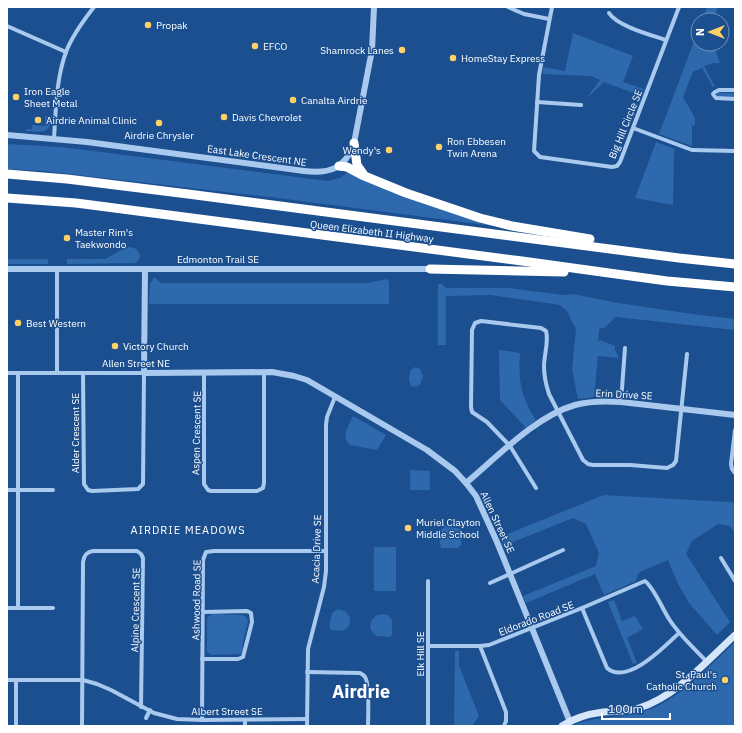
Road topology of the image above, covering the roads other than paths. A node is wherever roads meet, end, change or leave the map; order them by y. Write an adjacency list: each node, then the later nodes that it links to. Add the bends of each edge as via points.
1 (94, 7): 10 (street)
2 (374, 7): 18 (street, via 372,50)
3 (508, 7): 7 (street, via 524,14)
4 (552, 7): 7 (street, Big Hill Circle SE)
5 (679, 7): 9 (street, Big Hill Circle SE)
6 (609, 13): 9 (street, via 619,22)
7 (550, 19): 13 (street, Big Hill Circle SE, via 539,71)
8 (7, 26): 10 (street)
9 (666, 40): 15 (street, Big Hill Circle SE)
10 (66, 52): 17 (street, via 60,72)
11 (735, 90): 12 (street, via 714,92 716,98)
12 (735, 99)
13 (537, 102): 14 (street); 15 (street, Big Hill Circle SE, via 534,148 540,157 614,166 620,162)
14 (581, 105)
15 (633, 128): 19 (street, via 692,150)
16 (7, 135): 17 (street, East Lake Crescent NE)
17 (54, 138): 20 (street, East Lake Crescent NE, via 309,172 328,171)
18 (354, 143): 20 (street, via 349,156); 22 (highway, via 358,169)
19 (735, 151)
20 (339, 166): 22 (highway, via 347,167)
21 (7, 174): 24 (highway, Queen Elizabeth II Highway, via 135,187)
22 (374, 180): 24 (highway, via 429,202 480,218 597,240)
23 (7, 198): 30 (highway, Queen Elizabeth II Highway, via 76,203)
24 (623, 250): 25 (highway, Queen Elizabeth II Highway)
25 (735, 264)
26 (7, 269): 27 (street, Edmonton Trail SE)
27 (58, 269): 29 (street, Edmonton Trail SE); 37 (street)
28 (430, 269): 29 (street, Edmonton Trail SE); 30 (highway)
29 (145, 270): 39 (street)
30 (602, 273): 31 (highway, Queen Elizabeth II Highway)
31 (735, 287)
32 (625, 348): 42 (street)
33 (687, 354): 43 (street)
34 (264, 372): 40 (street, Allen Street NE); 40 (street, Aspen Crescent SE, via 264,483 263,488 257,491 211,491 204,484); 41 (street, Allen Street SE, via 282,373 307,380)
35 (7, 373): 36 (street, Allen Street NE)
36 (18, 373): 37 (street, Allen Street NE); 52 (street)
37 (57, 373): 38 (street, Allen Street NE)
38 (83, 373): 39 (street, Allen Street NE); 39 (street, Alder Crescent SE, via 83,481 92,491 136,490 143,484)
39 (144, 373): 40 (street, Allen Street NE)
40 (204, 373)
41 (335, 397): 49 (street, Allen Street SE, via 432,453); 55 (street, Acacia Drive SE, via 326,425)
42 (621, 402): 43 (street, Erin Drive SE); 44 (street, Erin Drive SE, via 586,403)
43 (681, 409): 44 (street, via 676,461 673,466 667,468 588,464 583,460); 45 (street, Erin Drive SE)
44 (558, 412): 47 (street, Erin Drive SE, via 533,427); 47 (street, via 549,394 545,375 546,331 541,328 478,321 472,330 471,409)
45 (735, 415)
46 (735, 430): 48 (street, via 731,464)
47 (510, 446): 49 (street, Erin Drive SE); 50 (street)
48 (735, 473)
49 (466, 483): 57 (street, Allen Street SE, via 476,496)
50 (536, 488)
51 (7, 490): 52 (street)
52 (18, 490): 53 (street); 64 (street)
53 (53, 490)
54 (563, 550): 57 (street)
55 (325, 551): 67 (street, Ashwood Road SE, via 206,552 203,560); 75 (street, Acacia Drive SE, via 325,579 308,649)
56 (721, 558): 61 (street)
57 (510, 573): 62 (street); 68 (street, Allen Street SE)
58 (643, 576): 60 (street)
59 (428, 581): 71 (street, Elk Hill SE)
60 (645, 581): 66 (street, Eldorado Road SE); 69 (street)
61 (735, 581)
62 (490, 583)
63 (7, 608): 64 (street)
64 (18, 608): 65 (street)
65 (53, 608)
66 (582, 608): 68 (street, Eldorado Road SE); 69 (street, via 606,668 614,672 640,666 650,660)
67 (203, 612): 73 (street, Ashwood Road SE); 73 (street, via 247,611 252,617 243,657)
68 (532, 628): 72 (street, Eldorado Road SE); 85 (street, Allen Street SE)
69 (679, 633): 74 (street)
70 (735, 635): 74 (main road)
71 (428, 646): 72 (street, Eldorado Road SE); 91 (street, Elk Hill SE)
72 (480, 646): 92 (street, via 506,712)
73 (202, 659): 83 (street, Ashwood Road SE)
74 (706, 661): 85 (main road, via 670,694 648,705 630,710 587,715)
75 (307, 672): 82 (street, Acacia Drive SE); 90 (street, via 364,676 368,686)
76 (7, 680): 77 (street, Albert Street SE)
77 (16, 680): 78 (street, Albert Street SE); 86 (street)
78 (83, 680): 79 (street, Albert Street SE, via 111,690); 79 (street, Alpine Crescent SE, via 84,558 92,551 139,552 144,558); 87 (street, Alpine Crescent SE)
79 (141, 706): 80 (street, Albert Street SE)
80 (150, 710): 81 (street); 83 (street, Albert Street SE, via 177,719)
81 (146, 718)
82 (307, 719): 84 (street, Albert Street SE); 89 (street, Acacia Drive SE)
83 (202, 720): 84 (street, Albert Street SE)
84 (245, 720): 88 (street)
85 (570, 722): 93 (main road)
86 (16, 726)
87 (82, 726)
88 (245, 726)
89 (307, 726)
90 (368, 726)
91 (428, 726)
92 (504, 726)
93 (562, 726)

